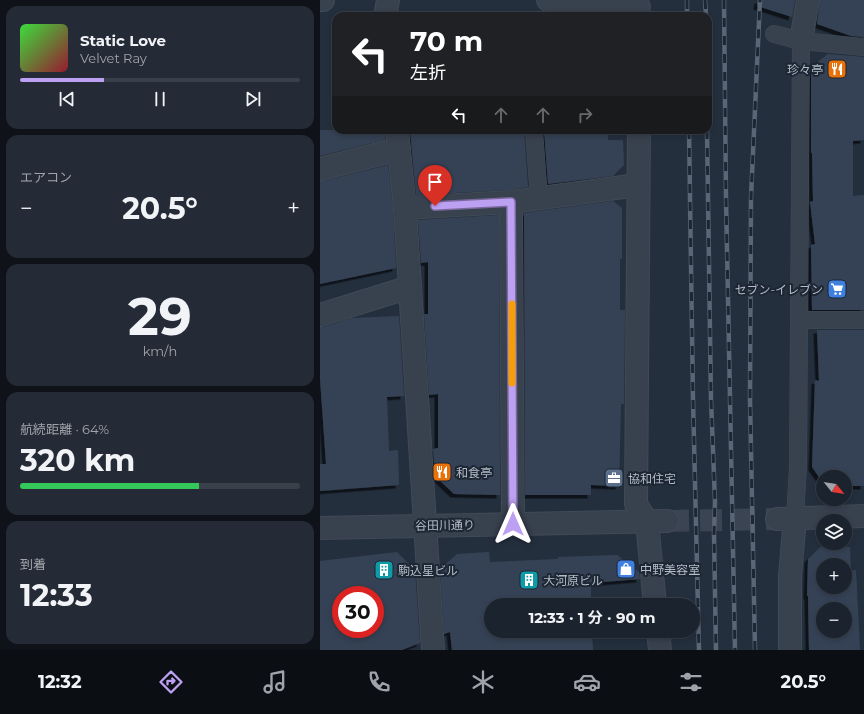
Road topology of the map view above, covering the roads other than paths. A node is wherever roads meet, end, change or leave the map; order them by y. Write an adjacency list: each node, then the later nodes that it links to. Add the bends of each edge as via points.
1 (320, 0): 2 (street)
2 (324, 0)
3 (388, 0): 8 (street)
4 (548, 0): 5 (street)
5 (552, 0): 7 (street)
6 (808, 0): 10 (street)
7 (639, 8)
8 (386, 12)
9 (774, 34): 10 (lane)
10 (801, 41): 11 (lane); 22 (lane)
11 (864, 47)
12 (534, 134): 17 (lane)
13 (639, 134): 16 (street)
14 (398, 140): 15 (street); 19 (street)
15 (320, 169)
16 (638, 185): 17 (street); 26 (street, via 636,504)
17 (539, 198): 18 (street)
18 (511, 202): 19 (street); 27 (street)
19 (405, 208): 20 (street)
20 (410, 287): 21 (street); 28 (street)
21 (320, 315)
22 (799, 320): 23 (lane); 25 (lane, via 798,467)
23 (864, 320)
24 (864, 516): 25 (street)
25 (786, 518): 34 (street, via 790,576)
26 (657, 521): 27 (street, 谷田川通り); 30 (street)
27 (513, 524): 28 (street, 谷田川通り)
28 (426, 526): 29 (street, 谷田川通り); 32 (street)
29 (320, 528)
30 (656, 598)
31 (659, 638): 33 (street)
32 (433, 650)
33 (660, 650)
34 (790, 650)

